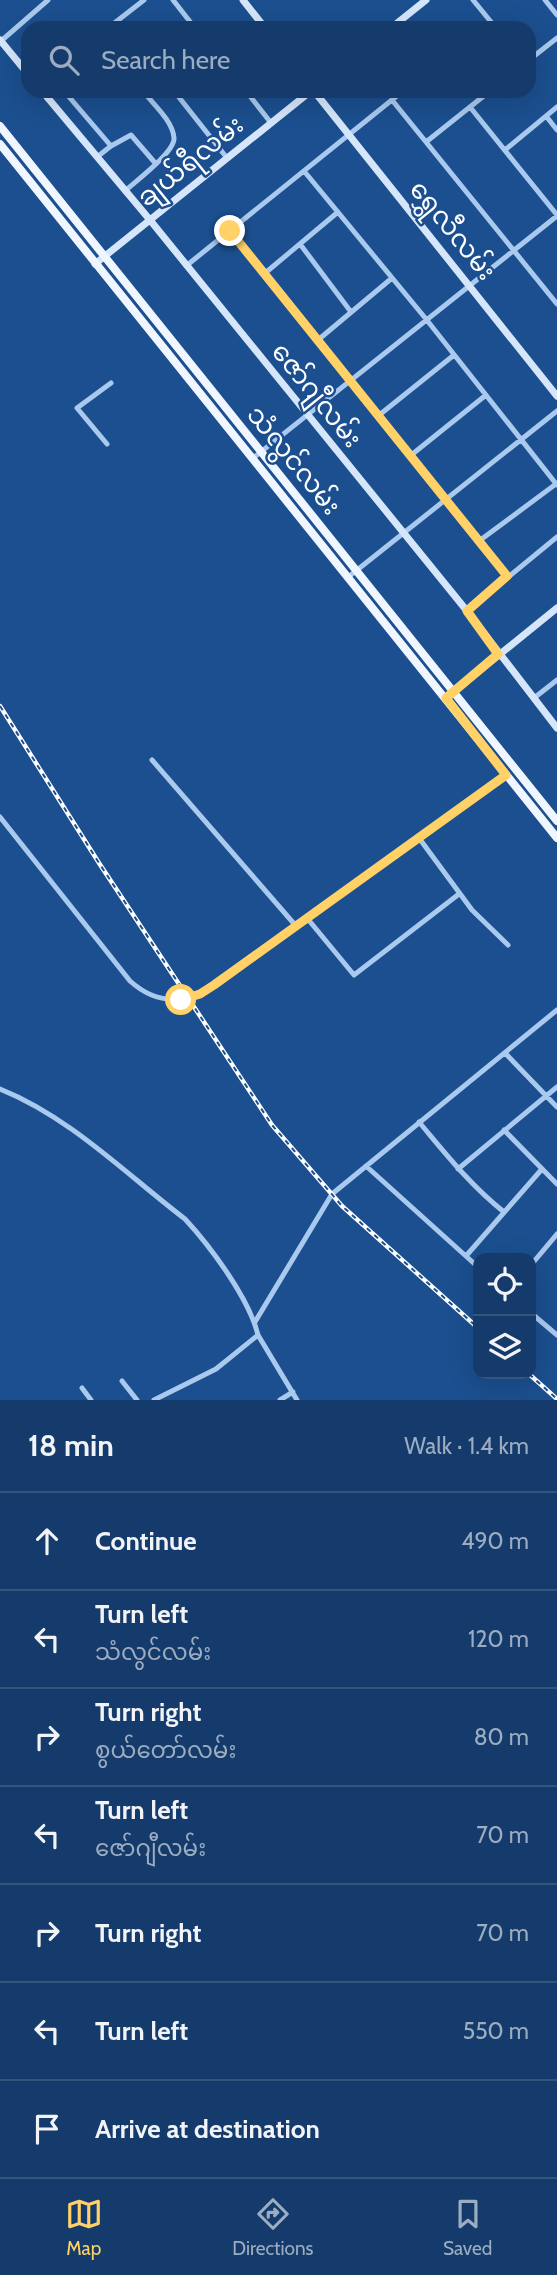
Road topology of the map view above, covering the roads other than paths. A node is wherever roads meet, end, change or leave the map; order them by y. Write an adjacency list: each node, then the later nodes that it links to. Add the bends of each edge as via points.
1 (48, 0): 10 (street)
2 (144, 0): 9 (street)
3 (173, 0): 11 (street)
4 (243, 0): 12 (street)
5 (426, 0): 13 (street)
6 (473, 0): 14 (street)
7 (545, 0): 8 (street)
8 (557, 15)
9 (118, 20)
10 (23, 21)
11 (190, 21)
12 (260, 21)
13 (399, 21)
14 (490, 21)
15 (21, 23): 17 (street)
16 (557, 38): 18 (street)
17 (0, 41): 19 (street)
18 (536, 54)
19 (21, 66)
20 (48, 98): 41 (street, ဇော်ဂျီလမ်း)
21 (71, 98): 39 (street)
22 (149, 98): 43 (street, via 174,139)
23 (180, 98): 42 (street)
24 (251, 98): 33 (street)
25 (304, 98): 33 (street, ချယ်ရီလမ်း)
26 (319, 98): 36 (street, ရွှေလီလမ်း)
27 (394, 98): 29 (street)
28 (481, 98): 30 (street)
29 (392, 100): 36 (street); 37 (street)
30 (470, 107): 37 (street); 40 (street)
31 (557, 107): 32 (street)
32 (546, 116): 35 (street); 40 (street)
33 (271, 123): 42 (street, ချယ်ရီလမ်း)
34 (1, 130): 52 (main road, သံလွင်လမ်း)
35 (557, 130)
36 (349, 134): 44 (street); 57 (street, ရွှေလီလမ်း)
37 (426, 142): 51 (street)
38 (0, 144): 53 (main road, သံလွင်လမ်း)
39 (111, 146): 41 (street); 43 (street, via 131,135)
40 (505, 150): 47 (street)
41 (97, 158): 45 (street, ဇော်ဂျီလမ်း)
42 (227, 158): 48 (street, ချယ်ရီလမ်း)
43 (156, 164): 45 (street)
44 (304, 171): 46 (street); 49 (street)
45 (125, 191): 48 (street, ဇော်ဂျီလမ်း)
46 (338, 212): 50 (street); 56 (street)
47 (557, 215): 51 (street)
48 (150, 220): 52 (street, ချယ်ရီလမ်း); 54 (street, ဇော်ဂျီလမ်း)
49 (230, 231): 54 (street); 55 (street)
50 (300, 244): 55 (street); 59 (street)
51 (514, 250): 57 (street); 58 (street)
52 (104, 256): 53 (street, ချယ်ရီလမ်း); 62 (main road, သံလွင်လမ်း)
53 (95, 264): 64 (main road, သံလွင်လမ်း)
54 (186, 266): 70 (street, ဇော်ဂျီလမ်း)
55 (264, 274): 61 (street)
56 (393, 278): 59 (street); 60 (street)
57 (470, 284): 60 (street); 68 (street, ရွှေလီလမ်း)
58 (557, 304)
59 (351, 312): 61 (street)
60 (426, 319): 63 (street); 65 (street)
61 (317, 340): 65 (street)
62 (184, 355): 64 (main road); 74 (main road, သံလွင်လမ်း)
63 (454, 355): 67 (street); 71 (street)
64 (174, 363): 76 (main road, သံလွင်လမ်း)
65 (350, 380): 70 (street); 71 (street)
66 (111, 383): 73 (street, via 77,408)
67 (486, 395): 72 (street); 75 (street)
68 (557, 396)
69 (557, 411): 72 (street)
70 (307, 415): 74 (street); 79 (street, ဇော်ဂျီလမ်း)
71 (378, 415): 75 (street)
72 (521, 440): 77 (street); 78 (street)
73 (107, 444)
74 (261, 452): 76 (street); 82 (main road, သံလွင်လမ်း)
75 (410, 456): 78 (street)
76 (252, 459): 84 (main road, သံလွင်လမ်း)
77 (557, 484): 81 (street)
78 (445, 499): 79 (street); 81 (street)
79 (404, 534): 82 (street); 86 (street, ဇော်ဂျီလမ်း)
80 (557, 537): 83 (street)
81 (479, 541): 83 (street)
82 (356, 571): 84 (street); 89 (main road, သံလွင်လမ်း)
83 (507, 576): 86 (street)
84 (347, 578): 90 (main road, သံလွင်လမ်း)
85 (557, 608): 87 (street)
86 (467, 611): 87 (street, ဇော်ဂျီလမ်း)
87 (498, 654): 89 (street); 91 (street, ဇော်ဂျီလမ်း)
88 (557, 680): 91 (street)
89 (454, 691): 90 (street); 95 (main road, သံလွင်လမ်း)
90 (446, 698): 94 (main road, သံလွင်လမ်း)
91 (534, 698): 92 (street, ဇော်ဂျီလမ်း)
92 (557, 728)
93 (152, 760): 103 (street)
94 (506, 775): 97 (main road, သံလွင်လမ်း); 99 (street)
95 (549, 811): 97 (main road); 98 (main road, သံလွင်လမ်း)
96 (0, 817): 103 (street, via 130,981 153,996 174,1000 200,994)
97 (541, 818): 100 (main road, သံလွင်လမ်း)
98 (557, 821)
99 (419, 838): 101 (street); 102 (street)
100 (557, 838)
101 (459, 894): 102 (street, via 354,975); 104 (street)
102 (307, 918): 103 (street)
103 (296, 926)
104 (508, 945)
105 (557, 1010): 106 (street)
106 (506, 1054): 109 (street); 111 (street)
107 (557, 1087): 109 (street)
108 (0, 1089): 123 (street, via 44,1110 184,1219 211,1251)
109 (546, 1096): 110 (street); 112 (street)
110 (557, 1107)
111 (419, 1122): 113 (street); 114 (street)
112 (504, 1130): 114 (street); 115 (street)
113 (366, 1166): 119 (street); 123 (street, via 328,1198)
114 (458, 1169): 117 (street)
115 (542, 1169): 116 (street); 117 (street)
116 (557, 1184)
117 (504, 1212): 119 (street)
118 (557, 1234): 120 (street)
119 (466, 1256): 121 (street)
120 (536, 1259)
121 (473, 1262)
122 (535, 1316): 125 (street)
123 (255, 1322): 126 (street)
124 (557, 1322): 125 (street)
125 (550, 1329): 127 (street)
126 (257, 1335): 130 (street); 133 (street, via 216,1368)
127 (557, 1335)
128 (122, 1381): 132 (street)
129 (82, 1388): 131 (street)
130 (293, 1391): 134 (street); 135 (street)
131 (91, 1400)
132 (137, 1400)
133 (154, 1400)
134 (280, 1400)
135 (297, 1400)

